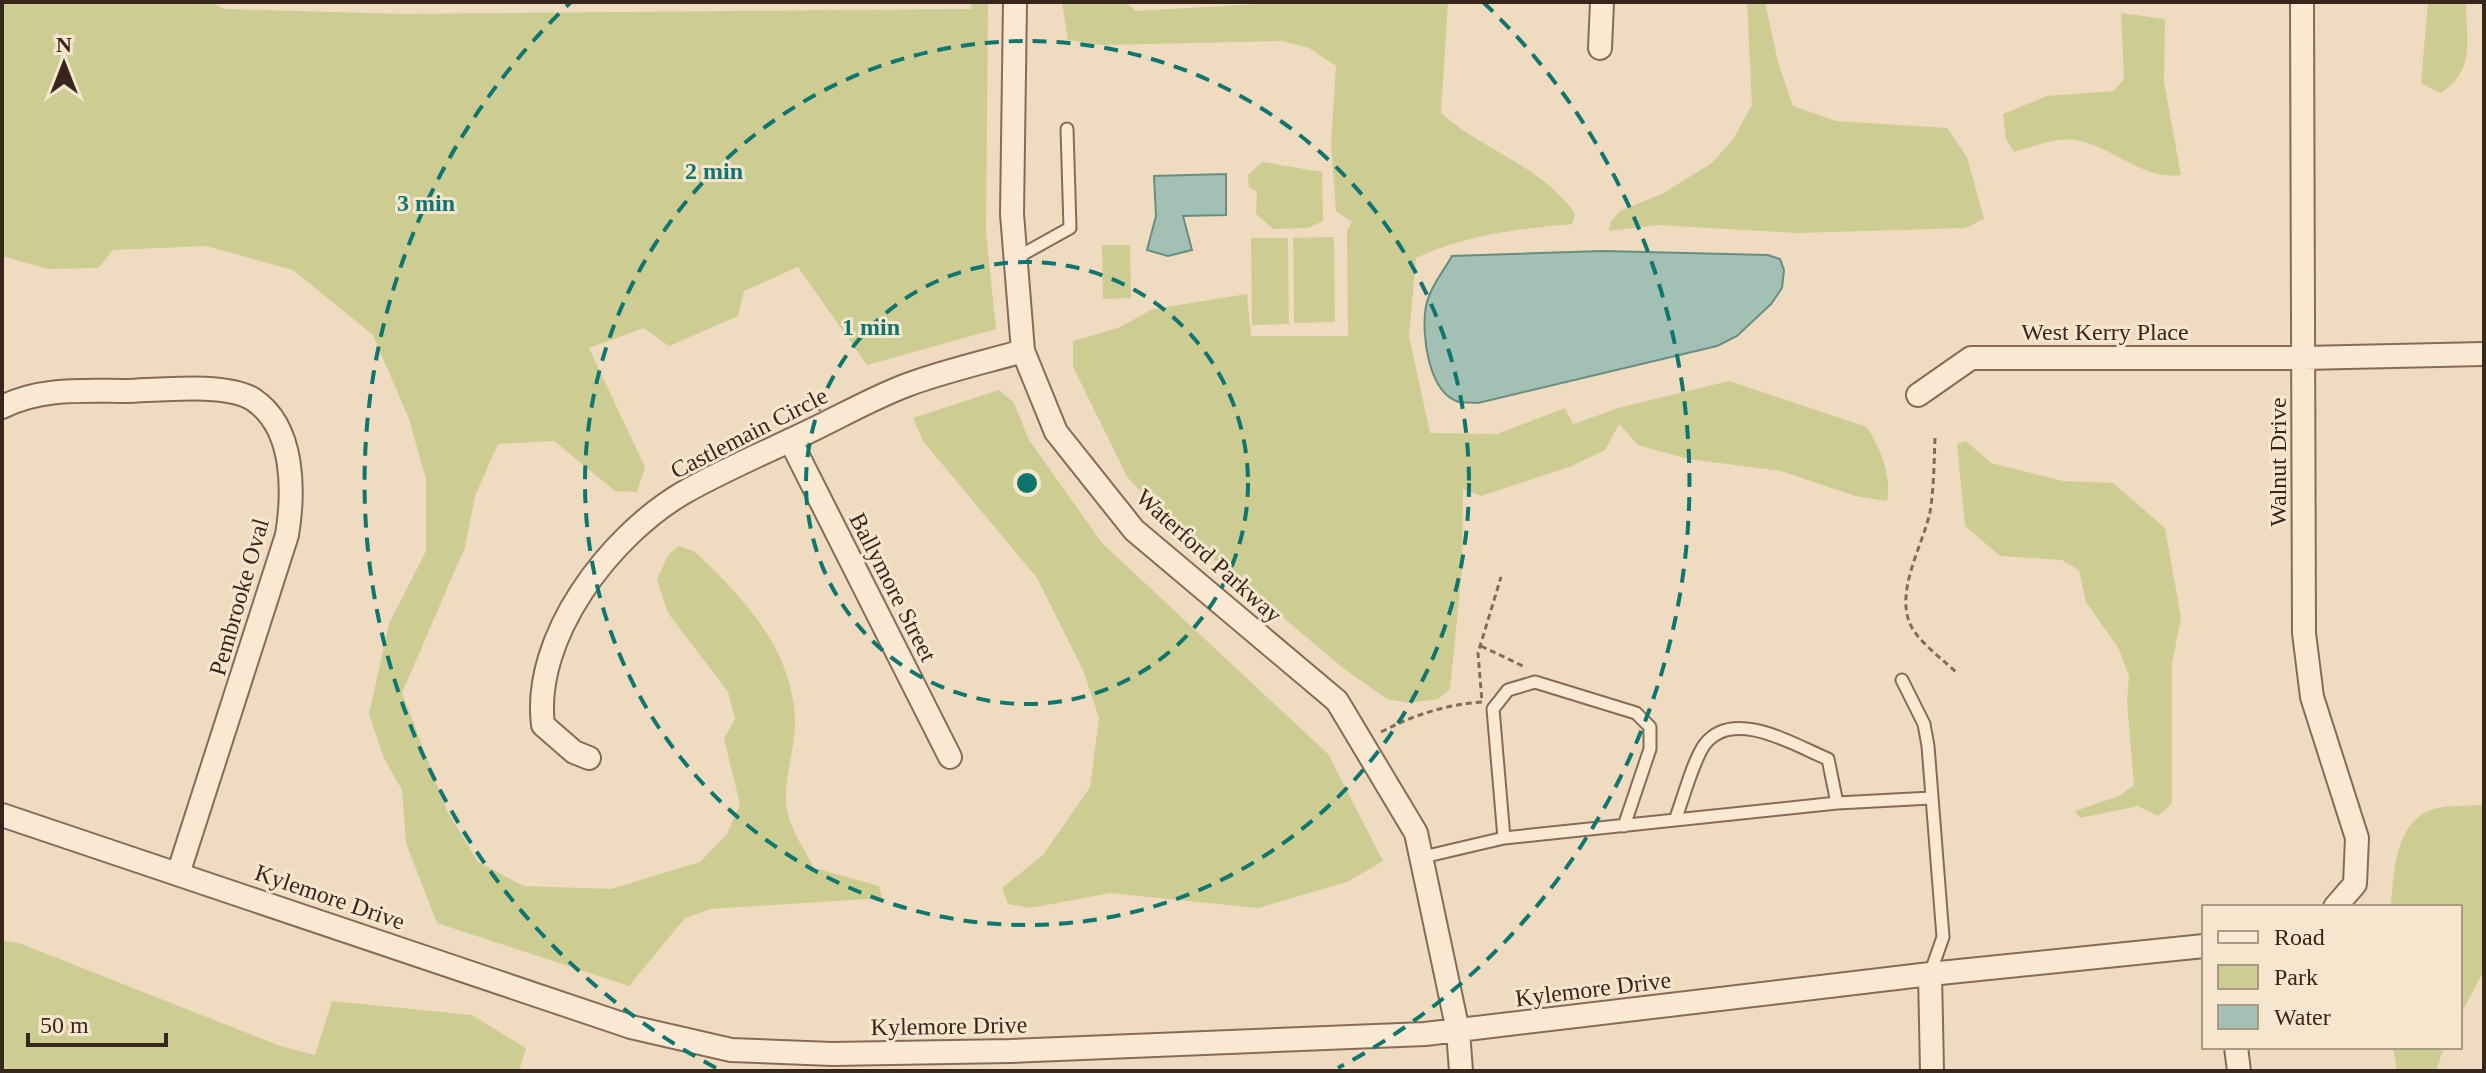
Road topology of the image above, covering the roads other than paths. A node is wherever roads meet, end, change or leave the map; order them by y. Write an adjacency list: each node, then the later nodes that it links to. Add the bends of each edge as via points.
1 (1015, 2): 6 (street, Waterford Parkway)
2 (1602, 2): 4 (street)
3 (2302, 2): 9 (street, Walnut Drive)
4 (1600, 48)
5 (1067, 129): 6 (lane, via 1070,228)
6 (1016, 258): 7 (street, Waterford Parkway)
7 (1023, 351): 12 (street, Castlemain Circle, via 907,385); 22 (street, Waterford Parkway, via 1056,432 1134,530 1337,701 1416,833)
8 (2484, 354): 9 (street, West Kerry Place)
9 (2303, 358): 10 (street, West Kerry Place, via 1971,358); 24 (street, Walnut Drive, via 2304,633 2312,697 2357,838 2355,884)
10 (1918, 395)
11 (2, 407): 23 (street, Pembrooke Oval, via 52,392 218,390 253,399 276,424 289,464 293,502 287,535)
12 (790, 440): 14 (street, Ballymore Street); 15 (street, Castlemain Circle, via 682,494 622,541 574,603 552,646 540,697 543,725)
13 (1902, 680): 16 (lane, via 1924,724)
14 (950, 757)
15 (589, 758)
16 (1931, 798): 17 (lane); 26 (lane, via 1943,937)
17 (1837, 803): 19 (lane); 19 (lane, via 1828,759 1758,731 1733,728 1706,743)
18 (2, 815): 23 (street, Kylemore Drive)
19 (1675, 820): 20 (lane)
20 (1624, 826): 21 (lane); 21 (lane, via 1650,749 1650,727 1636,713 1535,682 1508,690 1493,709)
21 (1504, 838): 22 (lane)
22 (1423, 857): 27 (street, Waterford Parkway)
23 (178, 874): 27 (street, Kylemore Drive, via 631,1027 731,1050 1010,1051)
24 (2337, 905)
25 (2202, 946): 26 (street)
26 (1930, 974): 27 (street, Kylemore Drive); 30 (street)
27 (1458, 1031): 29 (street, Waterford Parkway)
28 (2236, 1049): 31 (street)
29 (1461, 1071)
30 (1932, 1071)
31 (2239, 1071)

